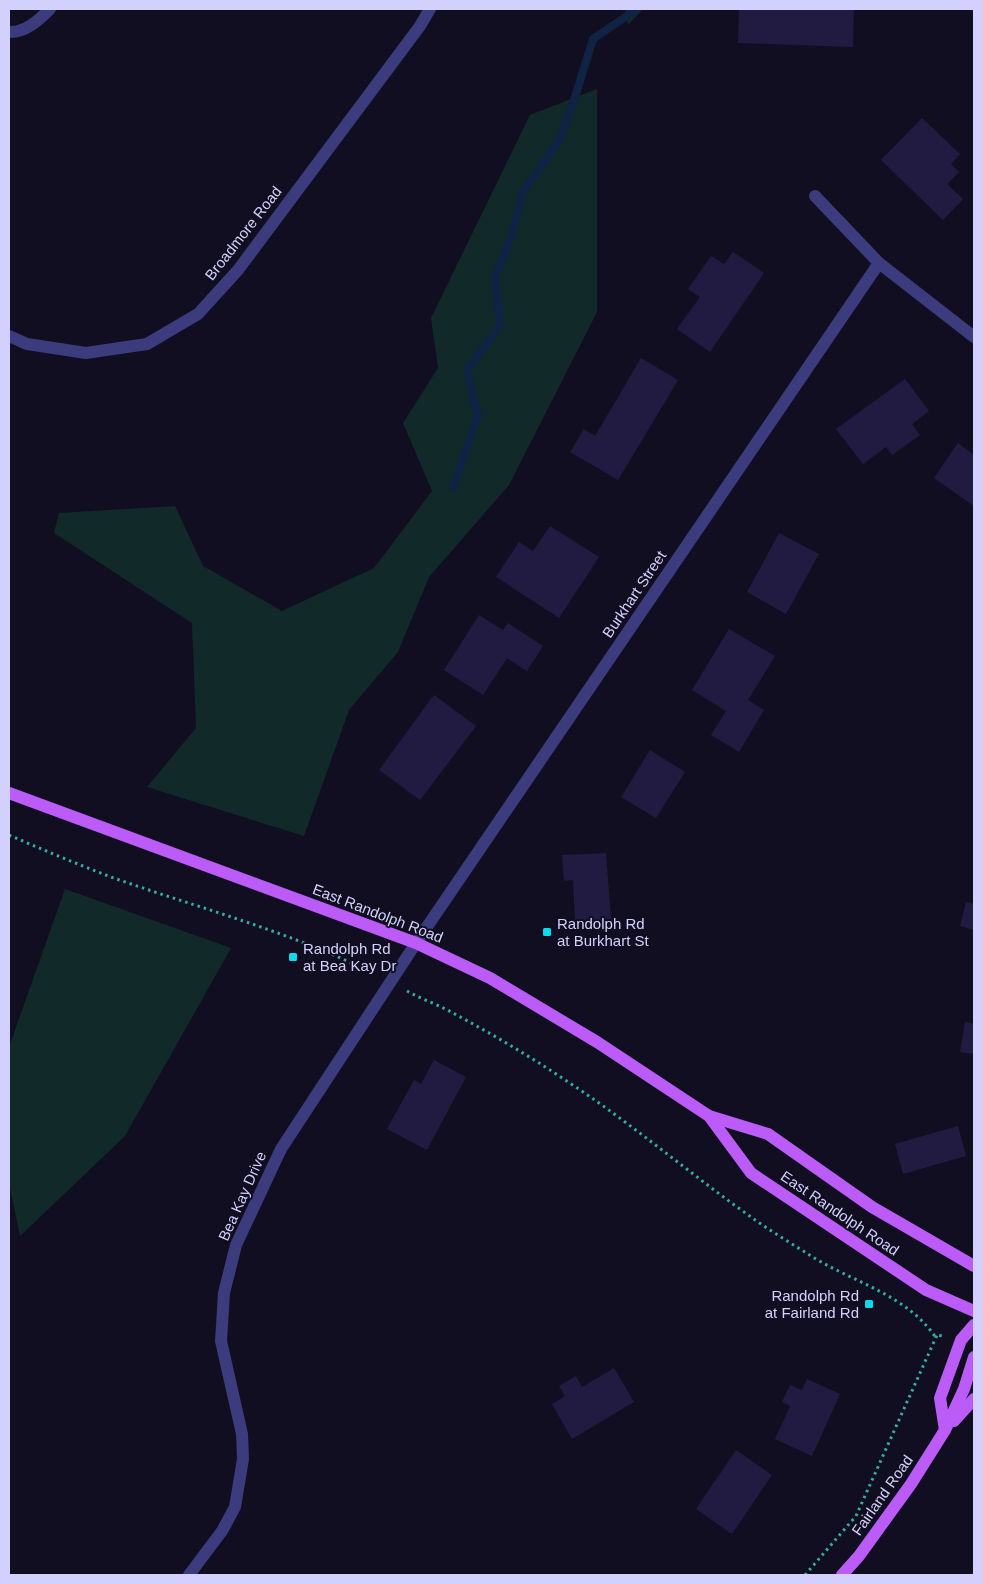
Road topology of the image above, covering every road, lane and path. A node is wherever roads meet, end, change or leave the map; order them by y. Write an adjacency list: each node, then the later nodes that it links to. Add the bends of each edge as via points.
1 (50, 9): 3 (street, via 19,32)
2 (430, 9): 6 (street, Broadmore Road, via 238,270 198,314 148,344 86,353 27,344)
3 (9, 32)
4 (814, 196): 5 (street)
5 (879, 262): 7 (street); 10 (street, Burkhart Street)
6 (9, 336)
7 (974, 337)
8 (9, 793): 10 (main road, East Randolph Road)
9 (9, 835): 11 (path, via 111,877 254,925)
10 (416, 943): 11 (street, Bea Kay Drive); 12 (main road, East Randolph Road, via 490,978 597,1042)
11 (390, 982): 16 (path, via 450,1011 599,1103 751,1217 816,1260 874,1288 916,1314); 21 (street, Bea Kay Drive, via 281,1149 236,1245 224,1293 221,1341 242,1434 243,1459 235,1507 222,1531)
12 (709, 1116): 13 (main road, East Randolph Road, via 768,1134 872,1208); 14 (main road, East Randolph Road, via 751,1173 926,1290)
13 (974, 1266)
14 (974, 1311)
15 (974, 1325): 17 (main road)
16 (937, 1335): 17 (path); 22 (path, via 856,1516)
17 (961, 1340): 20 (main road, via 940,1398)
18 (974, 1357): 20 (main road, Fairland Road, via 964,1389)
19 (974, 1399): 20 (main road)
20 (945, 1430): 23 (main road, Fairland Road, via 911,1484)
21 (189, 1575)
22 (805, 1575)
23 (842, 1575)

